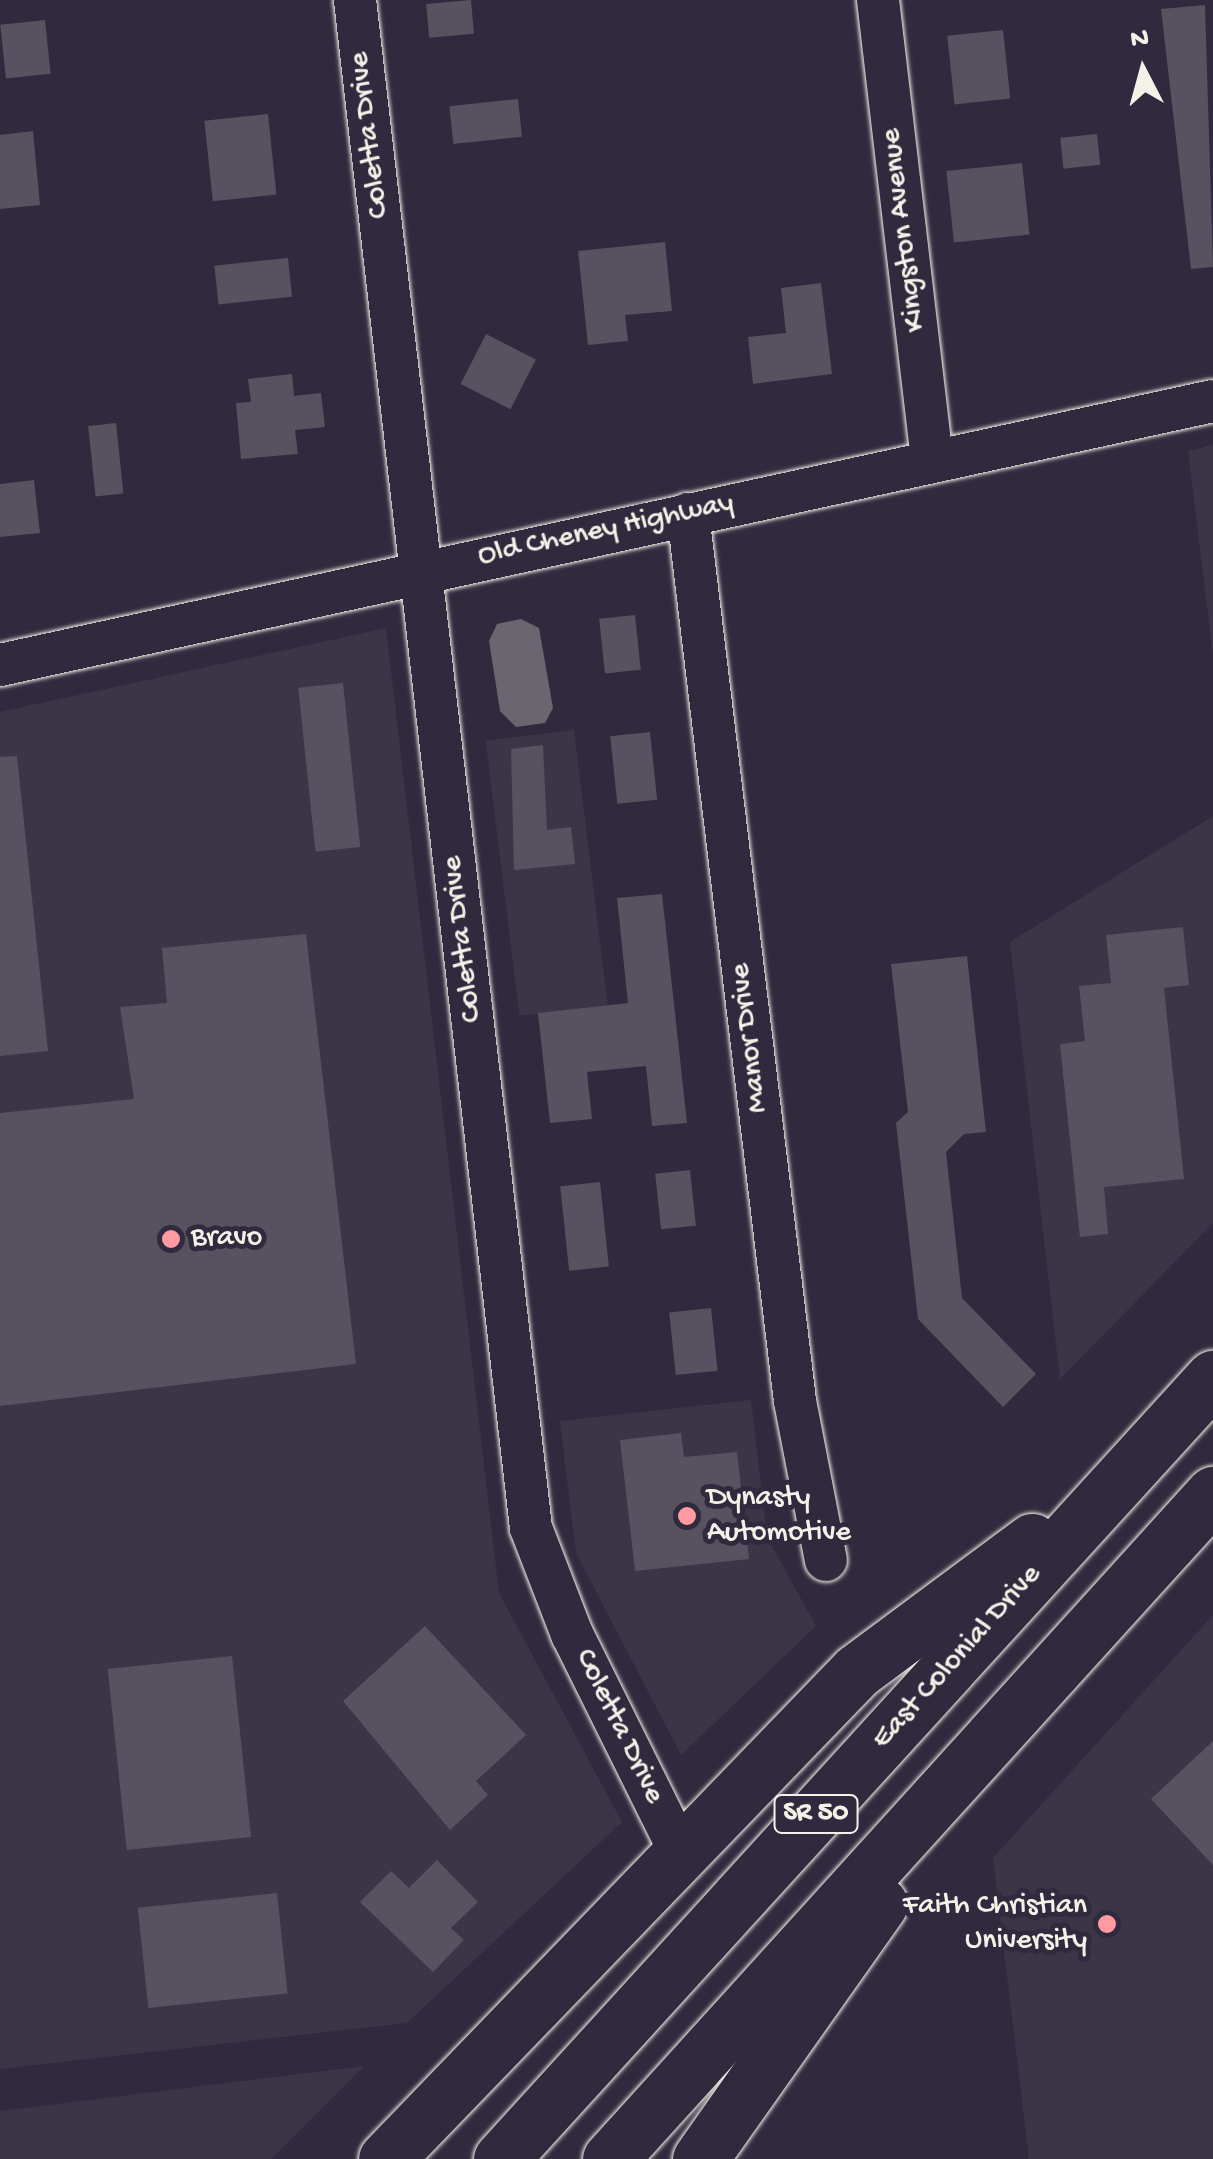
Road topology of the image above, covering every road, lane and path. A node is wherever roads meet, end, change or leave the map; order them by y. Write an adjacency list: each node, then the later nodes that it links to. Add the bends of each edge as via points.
1 (355, 0): 6 (street, Coletta Drive)
2 (878, 0): 4 (street, Kingston Avenue)
3 (1213, 401): 4 (street, Old Cheney Highway)
4 (932, 461): 5 (street, Old Cheney Highway)
5 (688, 514): 6 (street, Old Cheney Highway); 11 (street, Manor Drive, via 795,1401)
6 (422, 570): 7 (street, Old Cheney Highway); 13 (street, Coletta Drive, via 532,1528 578,1648)
7 (0, 665)
8 (1213, 1378): 9 (highway, East Colonial Drive / SR 50)
9 (1131, 1468): 13 (highway, via 857,1671); 15 (highway, East Colonial Drive / SR 50)
10 (1213, 1494): 12 (highway, SR 50)
11 (826, 1560)
12 (982, 1752): 16 (highway, SR 50); 17 (highway)
13 (678, 1848): 14 (highway)
14 (386, 2159)
15 (501, 2159)
16 (610, 2159)
17 (700, 2159)

